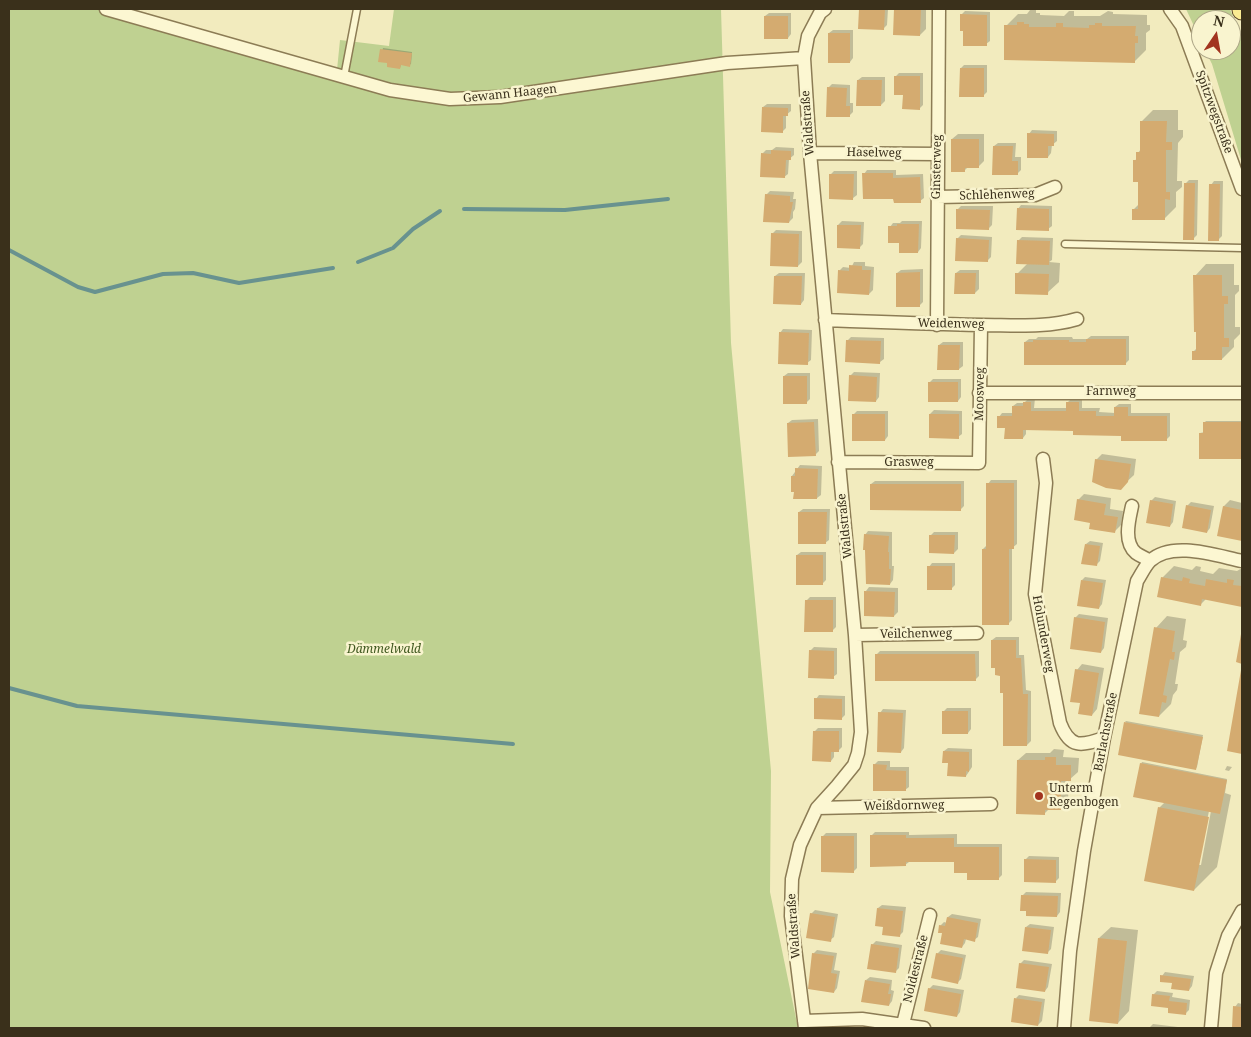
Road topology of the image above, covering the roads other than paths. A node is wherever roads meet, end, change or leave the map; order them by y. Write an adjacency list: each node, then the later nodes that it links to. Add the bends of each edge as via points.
1 (107, 9): 7 (street, Gewann Haagen)
2 (357, 9): 7 (lane)
3 (938, 9): 9 (street, Ginsterweg)
4 (1170, 9): 11 (street, Spitzwegstraße, via 1182,26)
5 (821, 10): 6 (street, Waldstraße, via 808,36)
6 (804, 58): 7 (street, Gewann Haagen, via 728,63 480,98 450,99 390,90); 8 (street, Waldstraße)
7 (344, 77)
8 (810, 153): 9 (street, Haselweg); 16 (street, Waldstraße)
9 (938, 154): 12 (street, Ginsterweg)
10 (1055, 187): 12 (street, Schlehenweg, via 1035,195)
11 (1242, 189)
12 (937, 196): 17 (street, Ginsterweg)
13 (1065, 244): 14 (lane)
14 (1242, 248)
15 (1077, 319): 18 (street, Weidenweg, via 1062,324)
16 (825, 320): 17 (street, Weidenweg); 22 (street, Waldstraße)
17 (937, 325): 18 (street, Weidenweg)
18 (981, 325): 19 (street, Moosweg)
19 (979, 393): 20 (street, Farnweg); 23 (street, Moosweg)
20 (1242, 393)
21 (1043, 460): 29 (street, Holunderweg, via 1046,483 1035,594 1060,723 1064,736 1074,742 1083,744)
22 (838, 462): 23 (street, Grasweg); 28 (street, Waldstraße)
23 (979, 463)
24 (1132, 506): 25 (street, via 1128,526 1130,546)
25 (1150, 561): 26 (street, via 1164,553 1186,550); 29 (street, Barlachstraße, via 1137,581)
26 (1242, 561)
27 (977, 633): 28 (street, Veilchenweg)
28 (855, 635): 31 (street, Waldstraße, via 862,732 858,753 854,765)
29 (1104, 738): 38 (street, Barlachstraße, via 1070,951)
30 (991, 804): 31 (street, Weißdornweg)
31 (817, 808): 35 (street, Waldstraße, via 800,845 792,878 791,916)
32 (1242, 911): 34 (street)
33 (930, 915): 36 (street, Noldestraße)
34 (1238, 926): 39 (street, via 1228,936 1216,973)
35 (805, 1024): 36 (street, via 862,1019)
36 (902, 1024): 37 (street)
37 (924, 1028)
38 (1064, 1028)
39 (1211, 1028)

